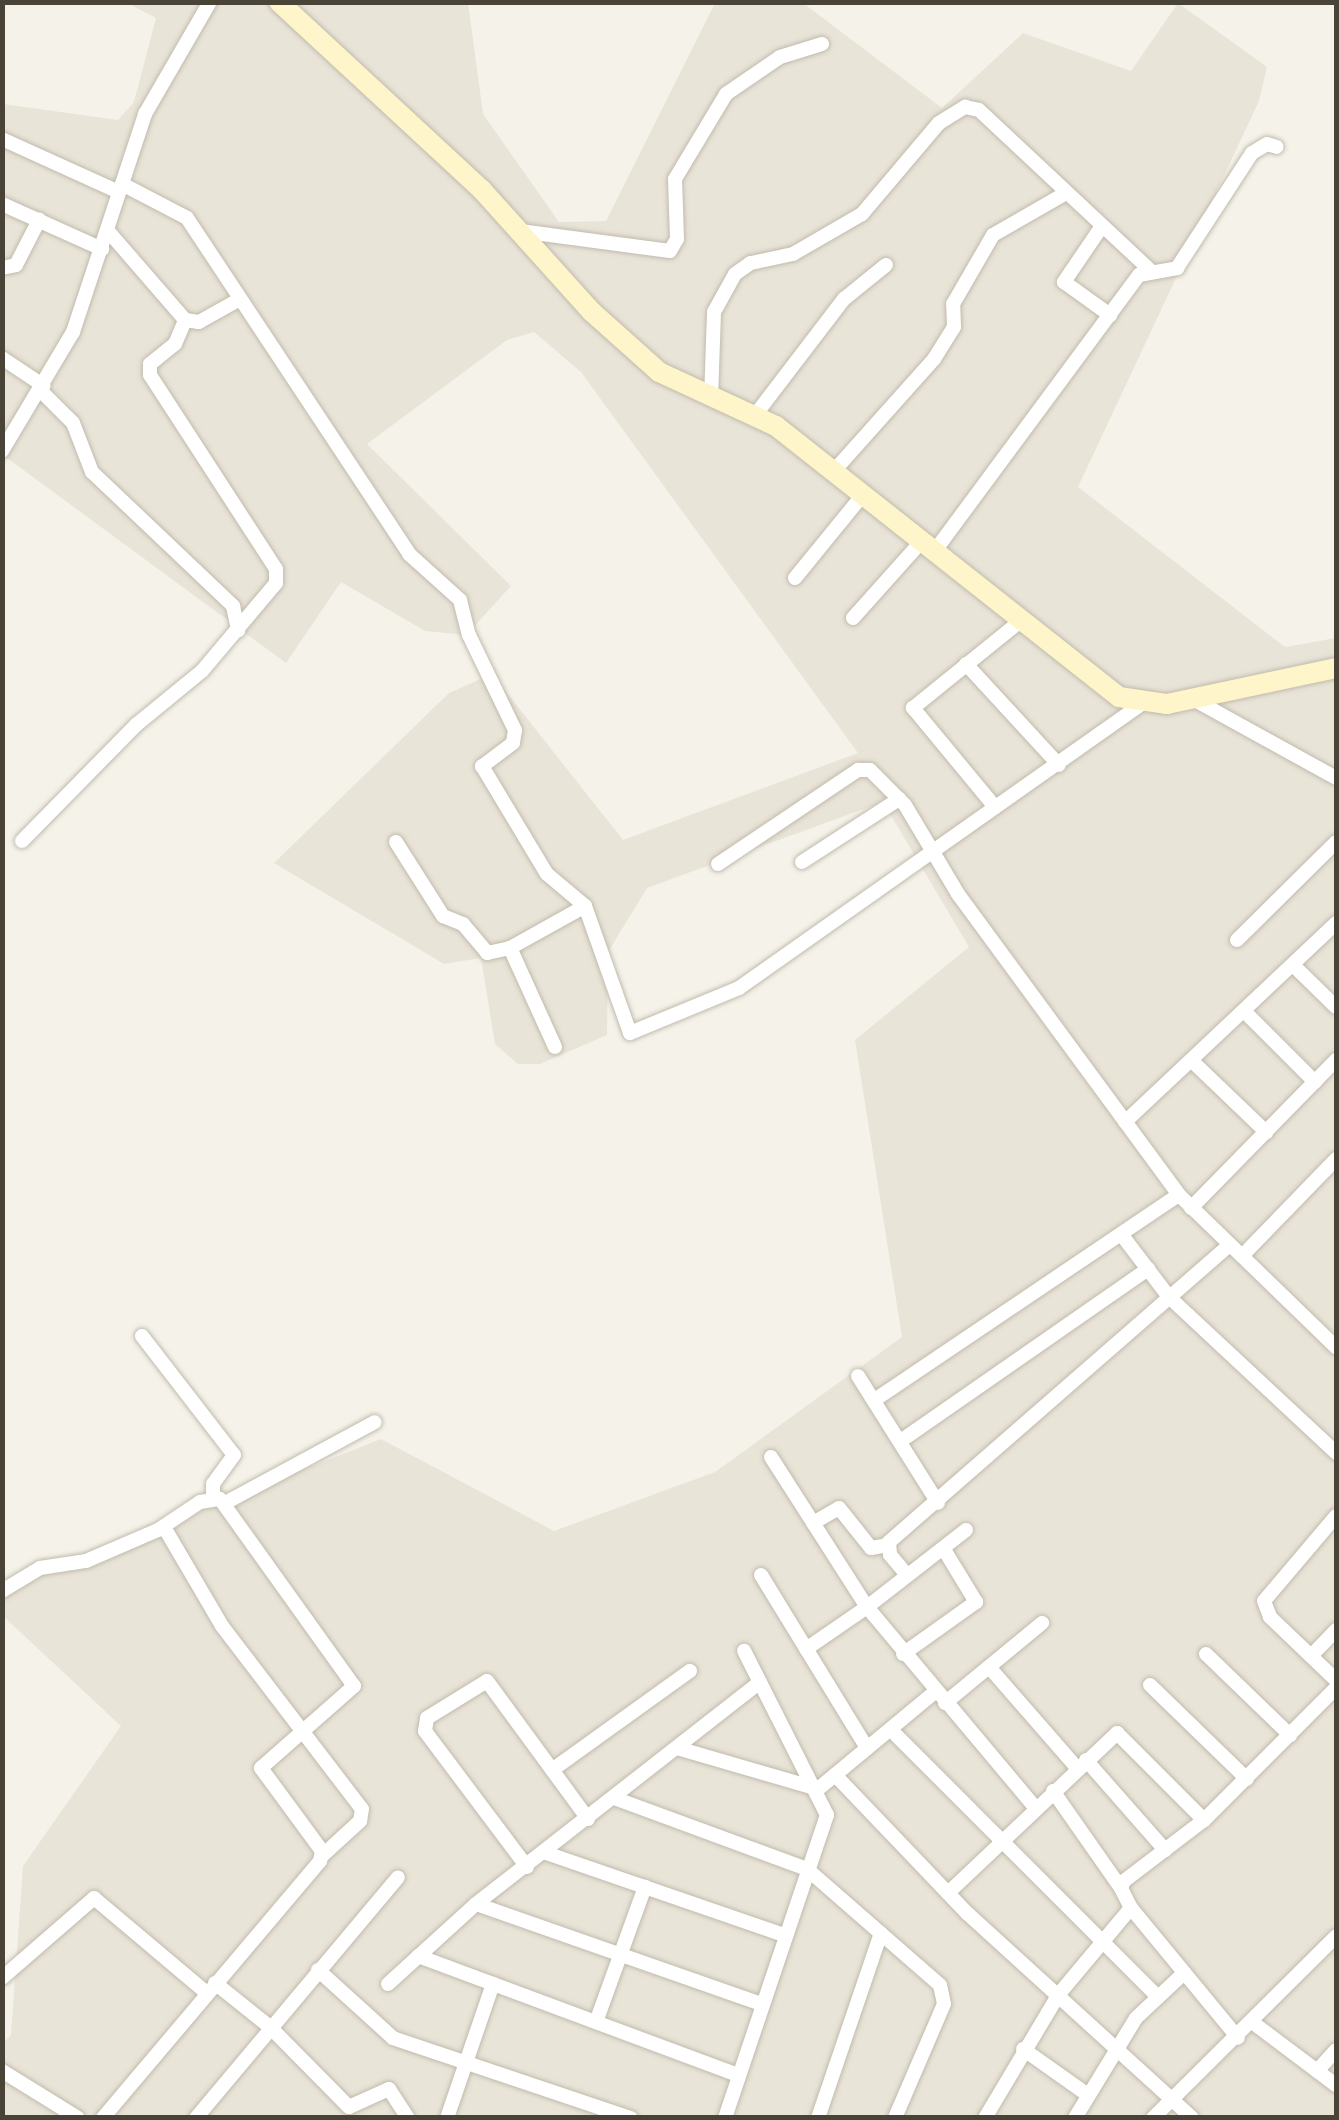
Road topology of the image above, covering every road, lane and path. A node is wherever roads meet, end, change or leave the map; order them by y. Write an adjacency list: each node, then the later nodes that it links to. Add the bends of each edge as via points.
1 (210, 2): 6 (street, via 154,92)
2 (279, 2): 12 (street)
3 (822, 44): 12 (street, via 780,57 726,94 676,174 677,240 670,251)
4 (2, 139): 6 (street)
5 (1277, 147): 16 (street, via 1267,144 1252,153 1177,268)
6 (121, 188): 11 (street); 17 (street, via 180,212)
7 (1066, 193): 10 (street); 22 (street, via 979,110 958,109 862,214 793,254 760,260 735,274 714,312); 25 (street, via 1013,218 987,242 953,304 954,327 934,360)
8 (2, 204): 9 (street)
9 (39, 220): 13 (street); 15 (street, via 16,265)
10 (1102, 226): 16 (street); 18 (street, via 1064,282)
11 (108, 230): 13 (street); 19 (street)
12 (520, 231): 22 (street, via 637,354)
13 (102, 248): 21 (street, via 83,308)
14 (886, 264): 23 (street, via 857,295 844,299)
15 (2, 268)
16 (1151, 271): 18 (street, via 1139,275)
17 (240, 300): 19 (street, via 199,322); 48 (street, via 412,558 460,600 469,635 516,730 513,743 482,766 547,874)
18 (1110, 315): 27 (street)
19 (185, 320): 31 (street, via 175,344 150,364 150,375 277,572)
20 (2, 358): 21 (street)
21 (43, 388): 24 (street); 31 (street, via 74,423 92,472 232,606)
22 (711, 399): 23 (street)
23 (756, 414): 25 (street)
24 (2, 451)
25 (832, 472): 26 (street)
26 (861, 497): 27 (street); 28 (street)
27 (927, 547): 29 (street); 30 (street)
28 (795, 578)
29 (852, 618)
30 (1023, 619): 32 (street); 35 (street, via 1119,697)
31 (237, 635): 40 (street)
32 (966, 664): 36 (street); 39 (street, via 912,712)
33 (1336, 668): 34 (street)
34 (1192, 698): 35 (street); 37 (street)
35 (1141, 704): 36 (street)
36 (1059, 764): 39 (street)
37 (1336, 778)
38 (899, 799): 43 (street); 45 (street); 46 (street, via 870,770 858,770)
39 (995, 808): 43 (street)
40 (22, 841)
41 (396, 842): 51 (street, via 443,916 463,924 487,952)
42 (1336, 842): 44 (street)
43 (931, 850): 48 (street, via 739,988 641,1033 630,1033 623,1022); 59 (street)
44 (1324, 855): 47 (street); 50 (street)
45 (802, 862)
46 (718, 864)
47 (1336, 868)
48 (585, 906): 51 (street)
49 (1336, 923): 52 (street)
50 (1236, 940)
51 (510, 948): 55 (street)
52 (1293, 965): 53 (street); 54 (street)
53 (1336, 1007)
54 (1245, 1012): 57 (street); 58 (street)
55 (555, 1047)
56 (1336, 1060): 58 (street)
57 (1192, 1061): 59 (street); 60 (street)
58 (1315, 1082): 60 (street)
59 (1125, 1122): 62 (street)
60 (1266, 1132): 63 (street)
61 (1336, 1160): 66 (street)
62 (1178, 1195): 63 (street); 64 (street)
63 (1191, 1208): 65 (street)
64 (1121, 1234): 67 (street); 72 (street)
65 (1230, 1245): 66 (street); 68 (street)
66 (1242, 1256): 70 (street)
67 (1148, 1269): 68 (street); 74 (street)
68 (1168, 1298): 75 (street); 78 (street)
69 (142, 1336): 77 (street, via 234,1455 212,1484)
70 (1336, 1346)
71 (858, 1376): 72 (street)
72 (876, 1399): 74 (street)
73 (375, 1422): 77 (street)
74 (902, 1440): 78 (street)
75 (1336, 1453)
76 (771, 1457): 80 (street)
77 (219, 1501): 81 (street); 104 (street, via 354,1686)
78 (938, 1503): 83 (street)
79 (1336, 1516): 95 (street, via 1264,1601 1270,1617)
80 (813, 1523): 83 (street, via 839,1508 871,1548); 88 (street)
81 (164, 1527): 87 (street, via 86,1561 40,1568); 104 (street, via 222,1626)
82 (966, 1530): 84 (street)
83 (888, 1545): 86 (street)
84 (943, 1548): 86 (street); 93 (street, via 976,1602)
85 (761, 1575): 91 (street)
86 (907, 1575): 88 (street)
87 (2, 1592)
88 (867, 1607): 91 (street); 93 (street)
89 (1042, 1623): 96 (street)
90 (1336, 1630): 95 (street)
91 (806, 1649): 107 (street)
92 (744, 1652): 99 (street)
93 (903, 1654): 102 (street)
94 (1206, 1654): 105 (street)
95 (1310, 1656): 98 (street)
96 (989, 1667): 102 (street); 108 (street)
97 (690, 1672): 109 (street)
98 (1336, 1680)
99 (760, 1682): 106 (street); 112 (street)
100 (1150, 1685): 111 (street)
101 (1336, 1688): 105 (street)
102 (940, 1697): 103 (street); 115 (street)
103 (891, 1730): 107 (street); 118 (street)
104 (302, 1732): 121 (street, via 362,1810 360,1821); 121 (street, via 262,1764 261,1772)
105 (1290, 1735): 111 (street)
106 (677, 1748): 112 (street); 114 (street)
107 (867, 1748): 110 (street)
108 (1082, 1764): 113 (street); 117 (street, via 1122,1734); 119 (street)
109 (552, 1770): 116 (street); 122 (street, via 487,1681 424,1721)
110 (835, 1775): 112 (street); 127 (street)
111 (1246, 1779): 117 (street)
112 (818, 1789): 123 (street, via 828,1816)
113 (1053, 1790): 115 (street); 126 (street)
114 (614, 1798): 116 (street); 123 (street)
115 (1035, 1808): 118 (street)
116 (588, 1819): 120 (street)
117 (1204, 1820): 119 (street)
118 (998, 1842): 127 (street); 133 (street)
119 (1164, 1850): 126 (street)
120 (546, 1853): 122 (street); 125 (street)
121 (322, 1856): 141 (street)
122 (527, 1867): 128 (street)
123 (807, 1870): 130 (street); 131 (street)
124 (398, 1877): 136 (street)
125 (645, 1887): 131 (street); 134 (street)
126 (1121, 1888): 129 (street)
127 (948, 1893): 142 (street)
128 (476, 1904): 134 (street); 135 (street)
129 (1131, 1908): 133 (street); 137 (street)
130 (880, 1933): 166 (street); 167 (street, via 940,1985 945,1998)
131 (784, 1934): 144 (street)
132 (1336, 1936): 146 (street)
133 (1103, 1938): 142 (street); 143 (street)
134 (620, 1954): 144 (street); 145 (street)
135 (418, 1956): 139 (street); 140 (street)
136 (318, 1970): 147 (street); 152 (street, via 384,2033)
137 (1184, 1972): 143 (street); 148 (street)
138 (2, 1978): 141 (street, via 94,1898)
139 (388, 1984)
140 (493, 1984): 145 (street); 152 (street)
141 (211, 1988): 147 (street); 160 (street)
142 (1059, 1994): 149 (street); 150 (street)
143 (1157, 1996): 150 (street)
144 (762, 2004): 155 (street)
145 (596, 2022): 155 (street)
146 (1252, 2022): 148 (street); 154 (street)
147 (270, 2027): 161 (street); 162 (street, via 349,2107 389,2089)
148 (1238, 2038): 158 (street)
149 (1023, 2049): 157 (street); 168 (street)
150 (1113, 2049): 157 (street); 158 (street)
151 (1336, 2050): 154 (street)
152 (466, 2062): 163 (street); 164 (street)
153 (2, 2071): 159 (street)
154 (1318, 2071): 156 (street)
155 (738, 2075): 165 (street)
156 (1336, 2086)
157 (1088, 2095): 169 (street)
158 (1169, 2100): 170 (street); 171 (street)
159 (78, 2118)
160 (104, 2118)
161 (196, 2118)
162 (408, 2118)
163 (448, 2118)
164 (630, 2118)
165 (724, 2118)
166 (818, 2118)
167 (896, 2118)
168 (985, 2118)
169 (1075, 2118)
170 (1153, 2118)
171 (1192, 2118)

